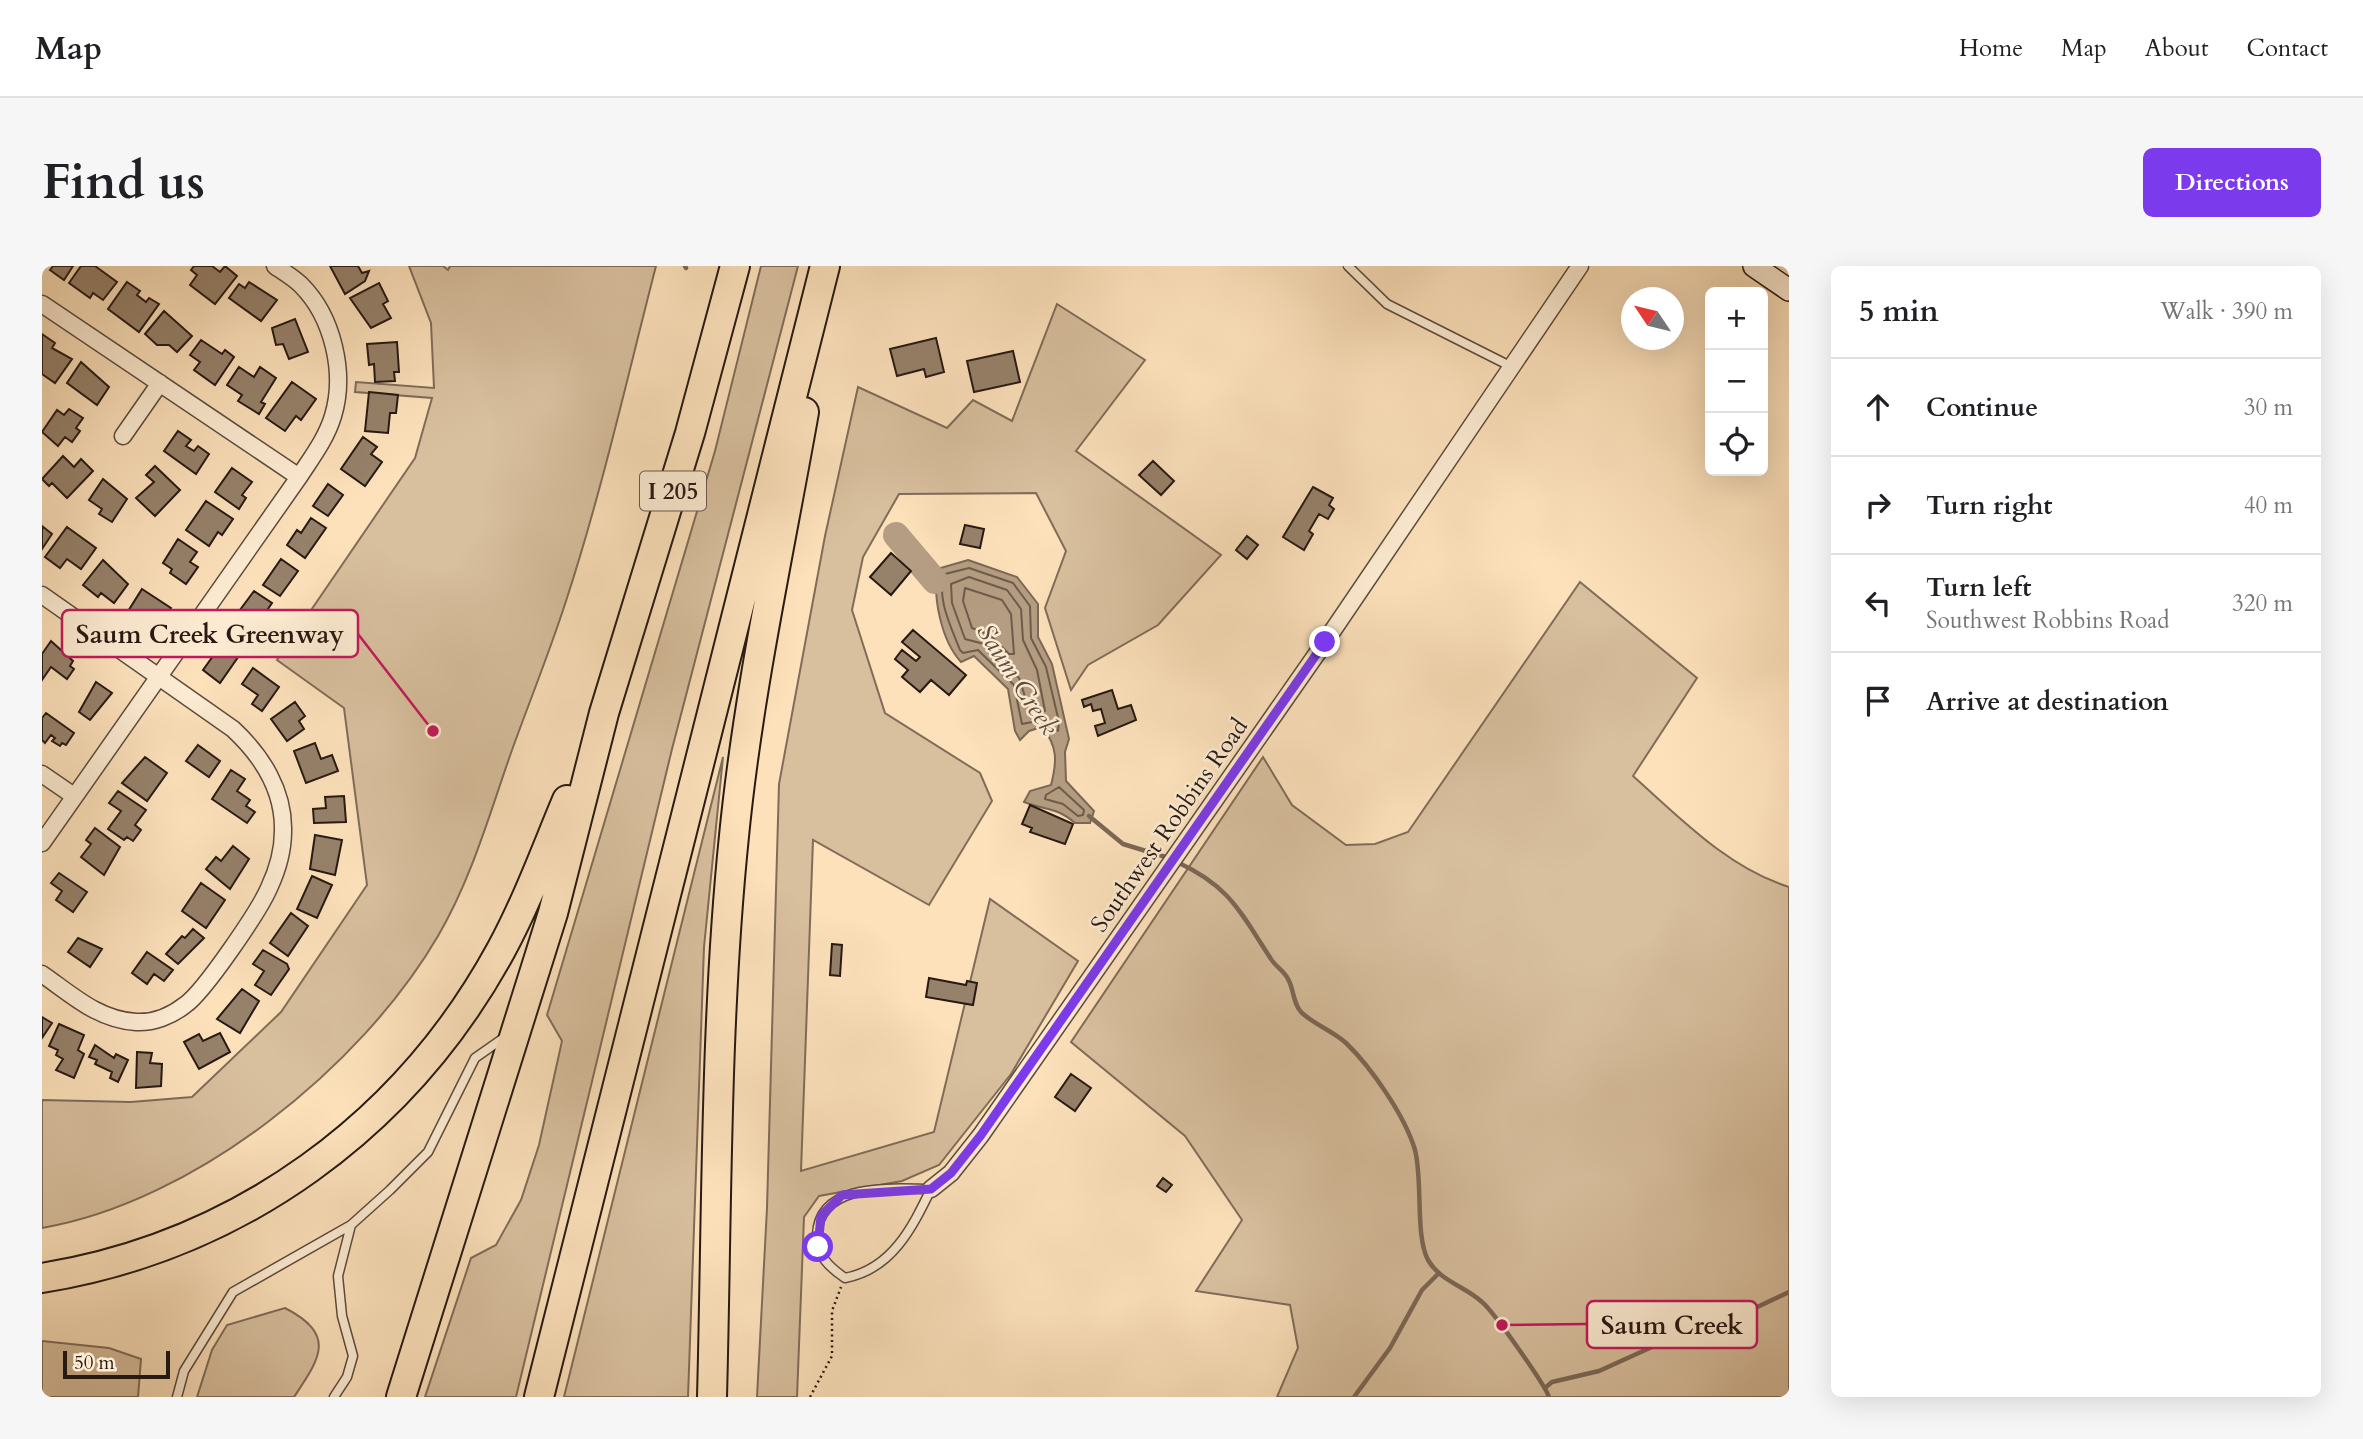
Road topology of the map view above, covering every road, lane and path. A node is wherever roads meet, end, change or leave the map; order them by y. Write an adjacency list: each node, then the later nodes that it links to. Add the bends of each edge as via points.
1 (275, 266): 12 (street, via 301,284 319,308 334,344 339,384 334,415 323,441)
2 (735, 266): 15 (highway, I 205, via 690,433)
3 (827, 266): 28 (highway); 29 (highway, via 744,746 734,837)
4 (1348, 266): 9 (lane, via 1387,304)
5 (1580, 266): 9 (street, Southwest Robbins Road)
6 (1754, 266): 7 (main road)
7 (1789, 290)
8 (42, 304): 10 (street)
9 (1512, 367): 21 (street, Southwest Robbins Road, via 981,1135 951,1173)
10 (160, 383): 11 (street); 12 (street)
11 (123, 436)
12 (299, 477): 14 (street)
13 (42, 595): 14 (street)
14 (159, 677): 17 (street); 19 (street, via 233,729 272,779 283,832 269,889 197,995 163,1017 136,1022 106,1016)
15 (604, 713): 20 (highway, via 553,913); 23 (highway, via 501,950 443,1040 373,1118 299,1177 219,1224 125,1261)
16 (42, 774): 17 (street)
17 (74, 796): 18 (street)
18 (42, 843)
19 (42, 974)
20 (516, 1030): 22 (lane, via 480,1051 449,1103 428,1152); 27 (highway)
21 (931, 1189): 24 (lane, Southwest Robbins Road, via 915,1222 886,1259 864,1274); 24 (lane, via 842,1195 829,1204 821,1216 818,1247 829,1268)
22 (351, 1225): 25 (lane, via 233,1292 184,1371); 26 (lane, via 338,1276 353,1356)
23 (42, 1278)
24 (845, 1278): 30 (path, via 832,1311 832,1356)
25 (177, 1397)
26 (334, 1397)
27 (401, 1397)
28 (539, 1397)
29 (712, 1397)
30 (810, 1397)

